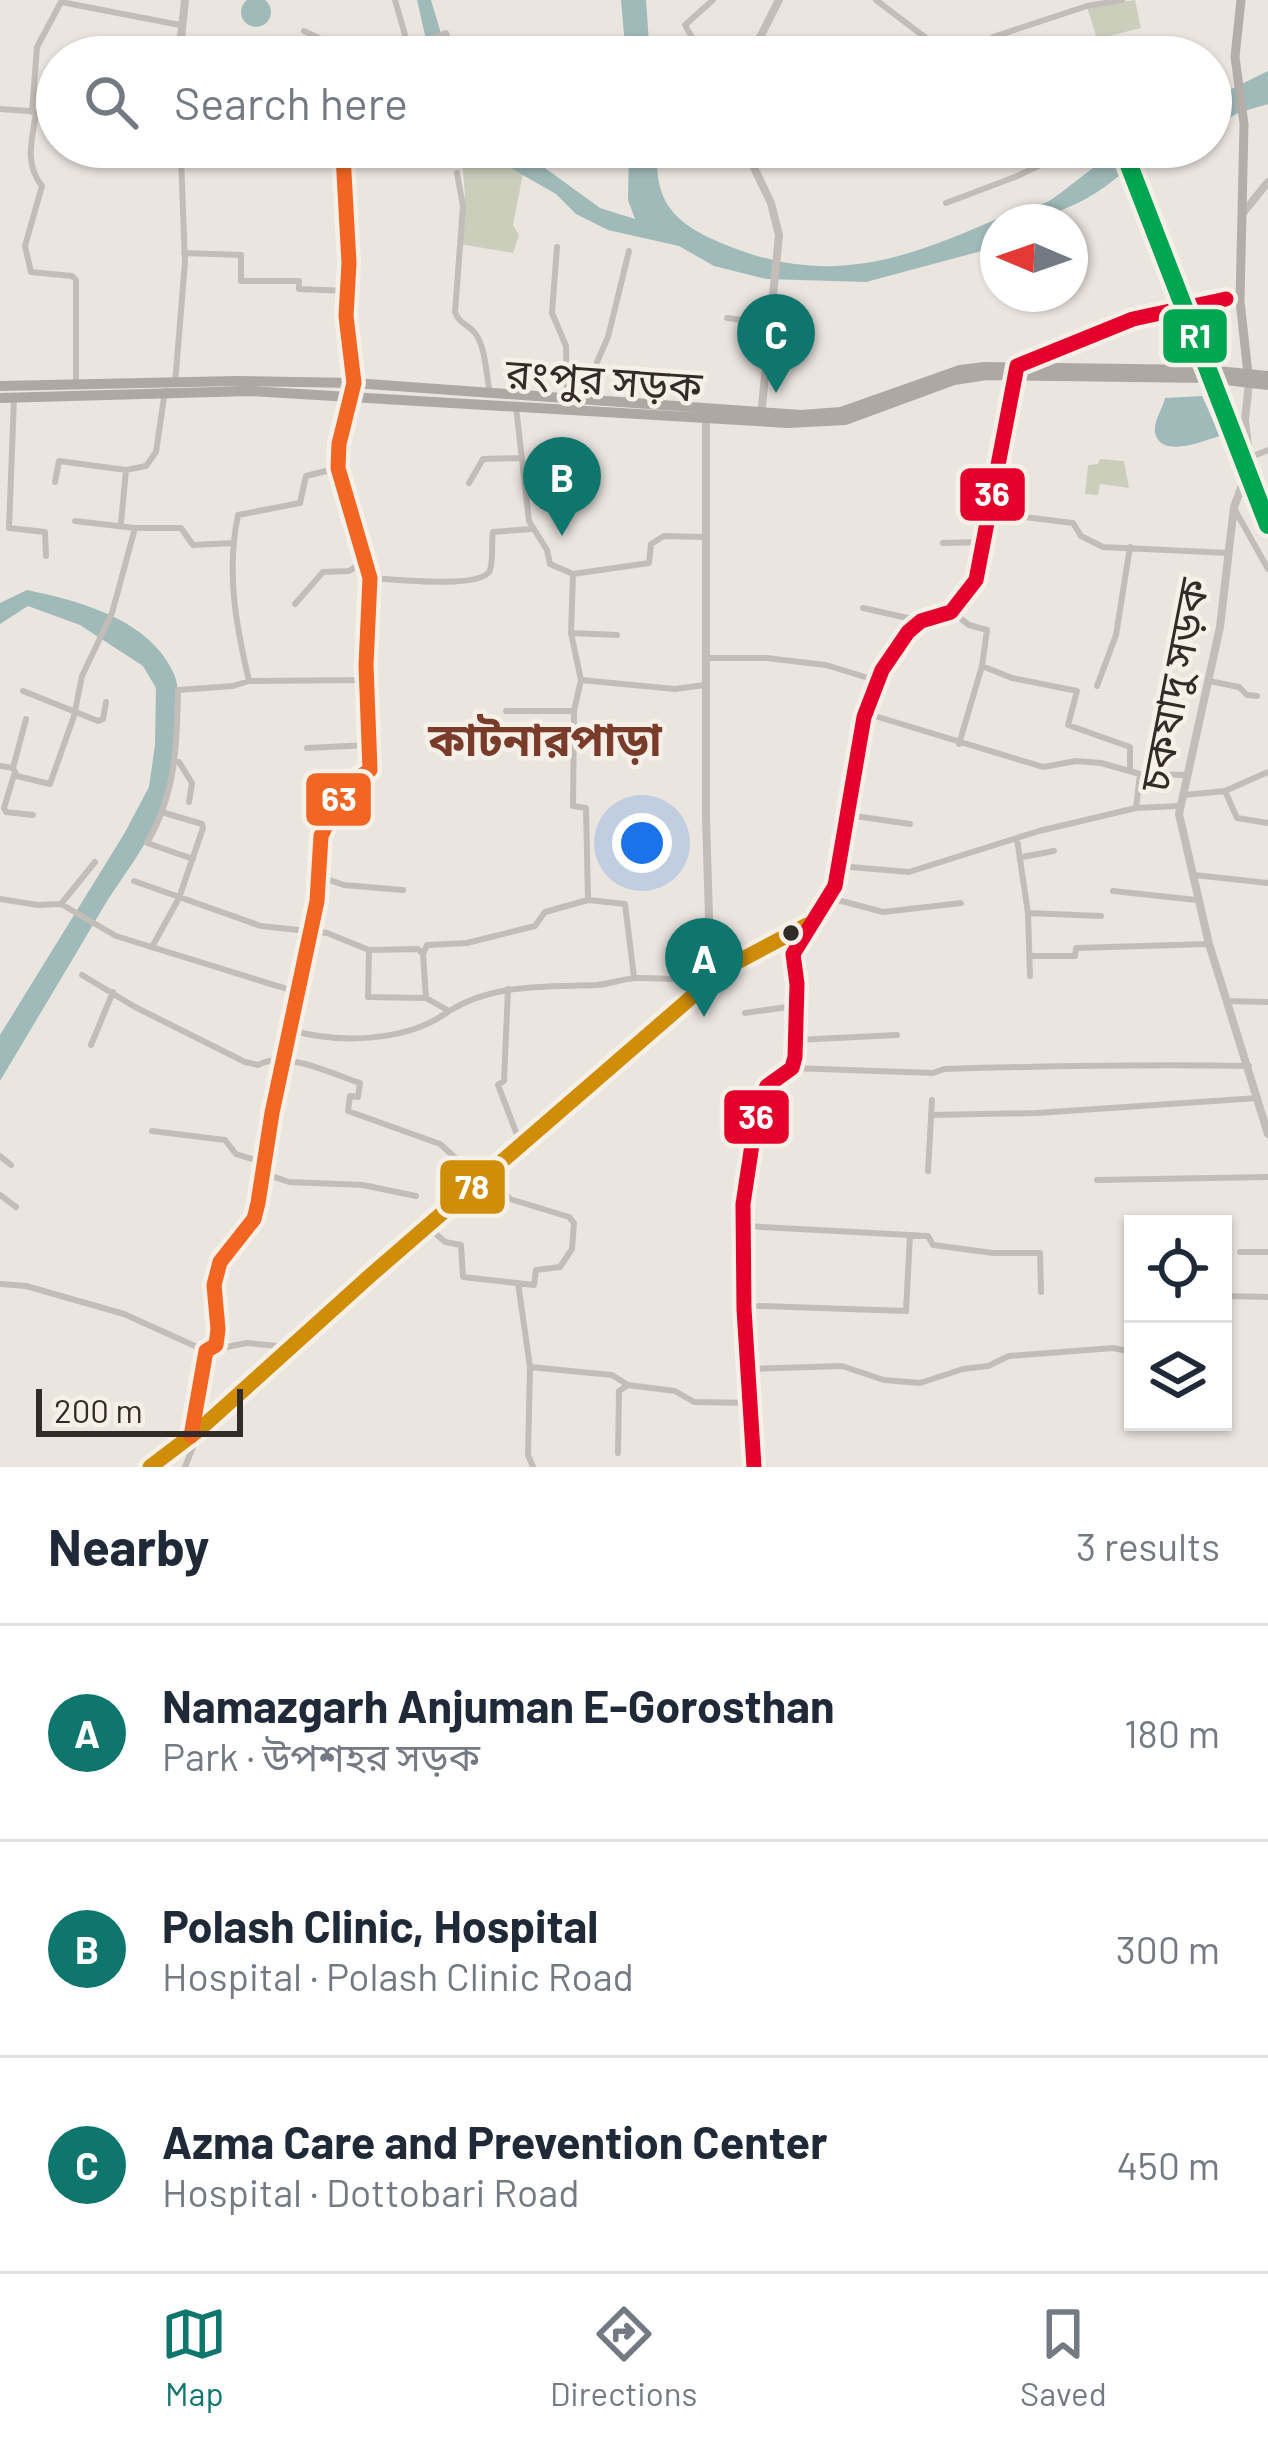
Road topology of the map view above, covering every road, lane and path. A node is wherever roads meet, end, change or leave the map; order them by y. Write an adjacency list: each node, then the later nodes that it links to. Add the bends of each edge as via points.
1 (185, 0): 9 (street)
2 (395, 0): 14 (street)
3 (713, 0): 15 (street, via 685,25)
4 (778, 0): 16 (street)
5 (876, 0): 17 (street)
6 (1122, 0): 18 (street)
7 (1246, 0): 31 (main road, via 1235,57 1244,124)
8 (61, 1): 9 (street); 11 (street)
9 (180, 25): 12 (street)
10 (304, 31): 13 (street)
11 (44, 36)
12 (180, 36)
13 (315, 36)
14 (405, 36)
15 (691, 36)
16 (760, 36)
17 (923, 36)
18 (996, 36)
19 (36, 80): 21 (street)
20 (0, 109): 21 (street)
21 (34, 113): 44 (street, via 29,151 42,186 25,246 32,272 76,280)
22 (181, 168): 34 (street)
23 (346, 168): 36 (street)
24 (755, 168): 40 (street, via 779,235)
25 (1034, 168): 30 (street)
26 (457, 173): 49 (street, via 463,206 454,312 480,345)
27 (1268, 182): 28 (street)
28 (1257, 196): 29 (street); 31 (street)
29 (1268, 199)
30 (946, 202)
31 (1242, 214): 35 (main road)
32 (557, 247): 51 (street, via 552,313 566,346)
33 (629, 251): 52 (street, via 597,362)
34 (184, 253): 36 (street, via 241,255 241,281); 47 (street)
35 (1240, 278): 37 (street); 38 (main road)
36 (348, 291): 48 (street)
37 (1226, 299): 38 (street); 41 (street, via 1133,319)
38 (1241, 308): 43 (main road)
39 (727, 318): 40 (street)
40 (769, 324): 55 (street)
41 (1017, 370): 43 (highway, রংপুর সড়ক); 55 (highway, রংপুর সড়ক, via 955,380 844,420); 64 (main road)
42 (1268, 376): 43 (highway, রংপুর সড়ক)
43 (1249, 379): 46 (highway, রংপুর সড়ক); 57 (street, চকযাদু সড়ক)
44 (76, 385): 45 (highway, রংপুর সড়ক); 47 (highway, রংপুর সড়ক)
45 (0, 386)
46 (1268, 386)
47 (172, 388): 48 (highway, রংপুর সড়ক); 50 (highway, রংপুর সড়ক); 60 (street, via 152,461)
48 (354, 388): 49 (highway); 53 (highway, রংপুর সড়ক); 59 (street)
49 (490, 393): 51 (highway)
50 (7, 398): 75 (street, via 9,528 45,532)
51 (567, 400): 52 (highway)
52 (594, 402): 54 (highway)
53 (516, 407): 54 (highway, রংপুর সড়ক); 58 (street)
54 (706, 416): 55 (highway, রংপুর সড়ক); 69 (street)
55 (761, 419)
56 (1268, 450): 57 (street)
57 (1251, 457): 63 (street, চকযাদু সড়ক)
58 (521, 458): 62 (street, via 483,458); 68 (street)
59 (338, 468): 71 (street, via 306,476 300,503 238,515); 76 (street)
60 (126, 470): 61 (street, via 59,461); 66 (street)
61 (55, 482)
62 (469, 483)
63 (1234, 507): 74 (street, চকযাদু সড়ক); 77 (street)
64 (992, 513): 70 (main road); 73 (street, via 1055,519 1103,547)
65 (75, 520): 66 (street)
66 (121, 524): 67 (street)
67 (135, 528): 71 (street, via 181,528 193,544); 100 (street)
68 (531, 529): 78 (street, via 550,564); 79 (street, via 493,532 490,570 462,582)
69 (704, 537): 78 (street, via 664,536 651,544 649,563); 86 (street)
70 (986, 542): 72 (street); 82 (main road, via 976,580)
71 (232, 543): 88 (street, via 234,616)
72 (944, 543)
73 (1130, 548): 74 (street); 94 (street)
74 (1228, 553): 92 (street, চকযাদু সড়ক)
75 (46, 556)
76 (363, 562): 79 (street); 80 (street, via 320,574)
77 (1268, 569)
78 (573, 574): 84 (street)
79 (370, 578): 89 (street)
80 (295, 604)
81 (863, 608): 83 (street)
82 (952, 612): 83 (main road); 87 (street, via 987,630)
83 (921, 621): 91 (main road)
84 (572, 633): 85 (street); 90 (street)
85 (617, 635)
86 (706, 658): 91 (street, via 826,665); 93 (street)
87 (982, 666): 103 (street); 109 (street, via 1077,691 1068,725 1130,747)
88 (249, 680): 89 (street); 106 (street, via 178,690)
89 (367, 680): 104 (street)
90 (581, 680): 93 (street); 99 (street)
91 (878, 681): 101 (main road)
92 (1209, 681): 96 (street); 112 (street, চকযাদু সড়ক)
93 (705, 686): 155 (street)
94 (1097, 686)
95 (23, 691): 100 (street)
96 (1257, 697)
97 (106, 702): 100 (street, via 100,720)
98 (506, 711): 99 (street)
99 (574, 711): 138 (street, via 573,806 586,808)
100 (73, 712): 108 (street, via 50,784)
101 (865, 713): 103 (street); 120 (main road)
102 (26, 719): 108 (street)
103 (959, 744): 109 (street, via 1043,766 1076,760)
104 (370, 745): 105 (street); 130 (street, via 370,770 333,805)
105 (307, 748)
106 (177, 759): 115 (street, via 192,783); 118 (street)
107 (0, 766): 108 (street)
108 (13, 771): 119 (street, via 4,808)
109 (1130, 771): 111 (street)
110 (1268, 772): 113 (street)
111 (1140, 775): 112 (street); 117 (street)
112 (1191, 776): 114 (street, চকযাদু সড়ক)
113 (1226, 791): 114 (street); 121 (street, via 1237,818)
114 (1185, 795): 116 (street, চকযাদু সড়ক)
115 (189, 802)
116 (1179, 806): 117 (street); 129 (street, চকযাদু সড়ক)
117 (1136, 808): 123 (street)
118 (165, 812): 126 (street, via 202,824); 126 (street, via 147,843)
119 (33, 815)
120 (844, 815): 122 (street); 128 (main road)
121 (1268, 823)
122 (910, 824)
123 (1017, 838): 125 (street); 128 (street, via 909,872)
124 (1054, 851): 125 (street)
125 (1022, 857): 142 (street)
126 (193, 859): 135 (street)
127 (95, 862): 141 (street)
128 (839, 866): 136 (main road)
129 (1192, 875): 132 (street); 139 (street, চকযাদু সড়ক)
130 (318, 876): 133 (street); 145 (street)
131 (134, 880): 135 (street)
132 (1268, 883)
133 (403, 890)
134 (1113, 891): 139 (street)
135 (178, 898): 145 (street); 148 (street)
136 (830, 898): 140 (street, via 883,912); 144 (main road)
137 (0, 899): 141 (street)
138 (588, 900): 150 (street, via 545,912 536,926 427,945); 156 (street, via 625,904)
139 (1197, 900): 147 (street, চকযাদু সড়ক)
140 (961, 903)
141 (61, 904): 148 (street)
142 (1028, 914): 143 (street); 152 (street)
143 (1101, 916)
144 (807, 925): 146 (main road); 151 (main road)
145 (309, 934): 149 (street); 159 (street)
146 (780, 939): 151 (main road); 155 (main road)
147 (1209, 944): 152 (street); 161 (street, চকযাদু সড়ক)
148 (152, 947): 159 (street)
149 (369, 950): 150 (street, via 411,947); 160 (street, via 368,997)
150 (423, 954): 160 (street)
151 (793, 954): 163 (main road)
152 (1030, 956): 154 (street)
153 (82, 975): 158 (street)
154 (1030, 976)
155 (715, 977): 156 (street); 178 (main road)
156 (634, 978): 157 (street)
157 (508, 989): 164 (street); 178 (street, via 504,1082 497,1085)
158 (113, 992): 169 (street); 170 (street, via 245,1061)
159 (299, 993): 166 (street)
160 (426, 998): 164 (street)
161 (1227, 1001): 162 (street); 171 (street, চকযাদু সড়ক)
162 (1268, 1002)
163 (796, 1006): 165 (street); 168 (main road)
164 (448, 1011): 166 (street, via 430,1025 359,1039)
165 (746, 1012)
166 (291, 1030): 170 (street)
167 (897, 1035): 168 (street)
168 (796, 1040): 172 (main road)
169 (91, 1045)
170 (284, 1060): 181 (street); 183 (street, via 360,1083 348,1111 440,1144)
171 (1249, 1066): 172 (street); 173 (street, চকযাদু সড়ক)
172 (792, 1068): 190 (main road, via 767,1086 758,1105)
173 (1258, 1098): 175 (street); 177 (street, চকযাদু সড়ক)
174 (932, 1100): 175 (street)
175 (932, 1115): 182 (street)
176 (152, 1131): 181 (street, via 225,1140)
177 (1268, 1133)
178 (520, 1145): 183 (main road)
179 (0, 1156): 180 (street)
180 (10, 1166)
181 (264, 1168): 187 (street, via 290,1182); 202 (street, via 254,1219 220,1262 212,1298 218,1329)
182 (928, 1171)
183 (492, 1173): 189 (main road); 194 (street, via 510,1199 574,1223 560,1268 536,1270 534,1285)
184 (1268, 1177): 185 (street)
185 (1097, 1180)
186 (0, 1195): 188 (street)
187 (416, 1196)
188 (16, 1208)
189 (427, 1226): 194 (street, via 461,1246 463,1277); 200 (main road)
190 (741, 1226): 191 (street); 204 (main road)
191 (910, 1235): 196 (street, via 928,1236 933,1245 1040,1253); 199 (street, via 906,1311)
192 (1240, 1252): 193 (street)
193 (1268, 1252)
194 (518, 1282): 203 (street)
195 (0, 1284): 202 (street, via 124,1314)
196 (1041, 1292)
197 (1232, 1296): 198 (street)
198 (1268, 1297)
199 (759, 1306)
200 (291, 1347): 202 (street, via 247,1343); 207 (main road)
201 (1124, 1350): 204 (street, via 1009,1356 920,1383 842,1366)
202 (206, 1351): 207 (street)
203 (530, 1367): 205 (street, via 612,1375); 211 (street)
204 (749, 1369): 206 (main road)
205 (628, 1385): 206 (street, via 675,1390 694,1402); 208 (street, via 619,1391)
206 (751, 1403): 212 (main road)
207 (195, 1432): 209 (main road); 210 (street)
208 (618, 1453)
209 (150, 1467)
210 (185, 1467)
211 (533, 1467)
212 (754, 1467)

